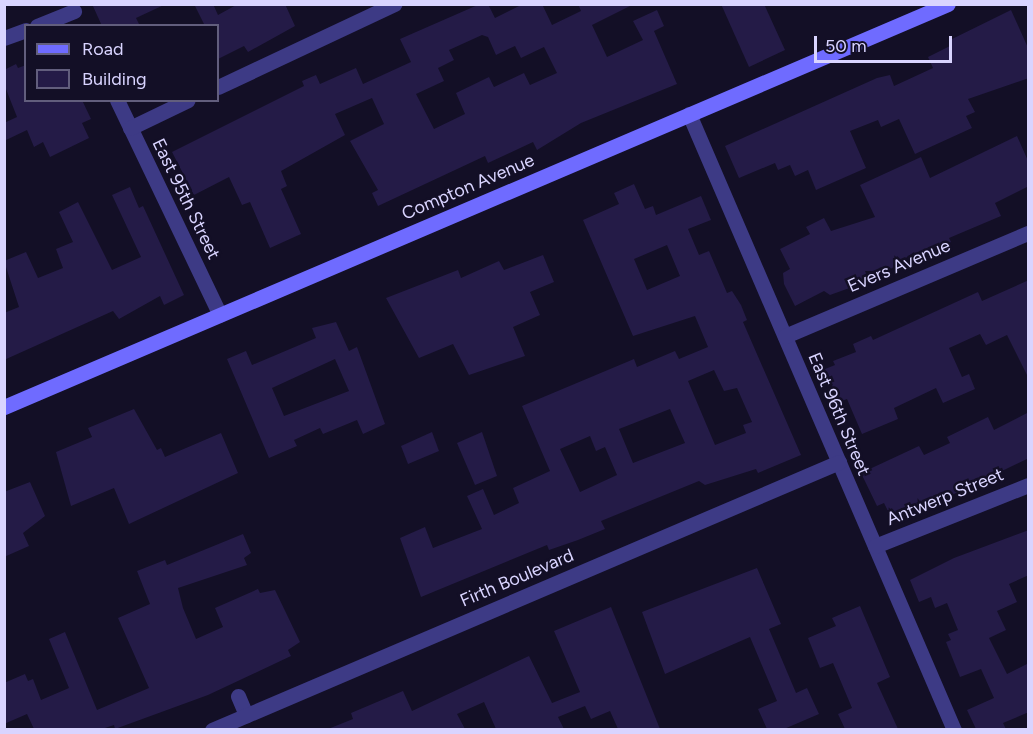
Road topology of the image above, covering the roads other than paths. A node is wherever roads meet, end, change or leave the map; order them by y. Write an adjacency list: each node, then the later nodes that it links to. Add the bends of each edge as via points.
1 (394, 4): 8 (street)
2 (944, 5): 11 (main road, Compton Avenue)
3 (72, 8): 4 (street); 5 (street)
4 (41, 24)
5 (79, 24)
6 (24, 31): 7 (street)
7 (4, 38)
8 (219, 87)
9 (118, 102): 12 (street, East 95th Street)
10 (184, 102): 12 (street)
11 (689, 114): 14 (main road, Compton Avenue); 15 (street, East 96th Street)
12 (130, 128): 14 (street, East 95th Street)
13 (1029, 233): 15 (street, Evers Avenue)
14 (220, 315): 16 (main road, Compton Avenue)
15 (785, 336): 17 (street, East 96th Street)
16 (4, 407)
17 (838, 462): 19 (street, East 96th Street); 21 (street, Firth Boulevard)
18 (1029, 484): 19 (street, Antwerp Street)
19 (875, 546): 23 (street, East 96th Street)
20 (238, 696): 21 (street)
21 (246, 715): 22 (street, Firth Boulevard)
22 (212, 729)
23 (954, 729)

